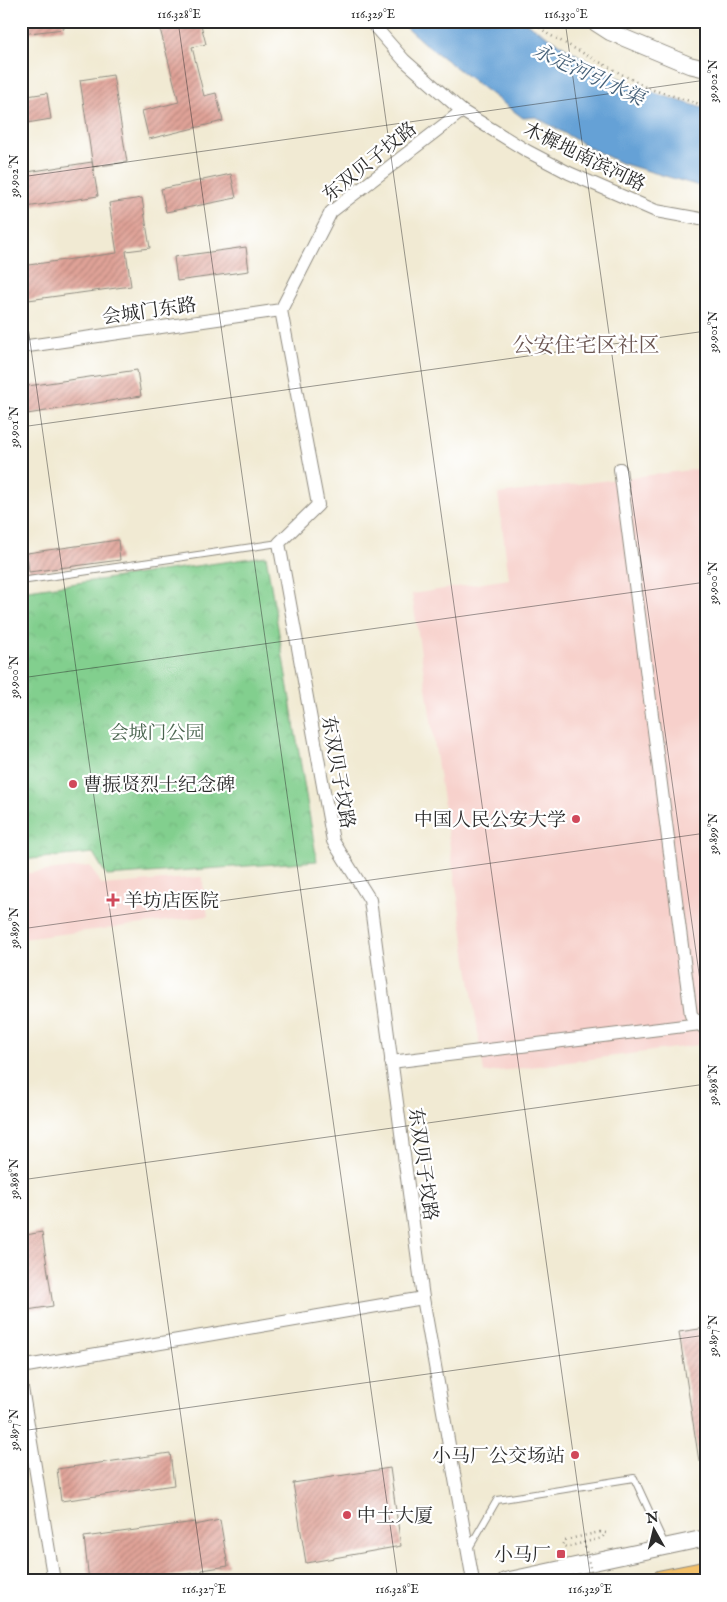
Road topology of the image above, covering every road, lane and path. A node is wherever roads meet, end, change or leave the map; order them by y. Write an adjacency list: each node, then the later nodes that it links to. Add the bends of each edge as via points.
1 (370, 21): 6 (street, 木樨地南滨河路, via 404,60)
2 (532, 21): 5 (path, via 548,34 647,88)
3 (593, 21): 4 (street, via 610,32 688,65)
4 (706, 69)
5 (706, 106)
6 (462, 111): 7 (street, 木樨地南滨河路, via 568,173 656,211); 8 (street, 东双贝子坟路, via 331,212)
7 (706, 220)
8 (282, 310): 9 (street, 会城门东路); 11 (street, via 318,505)
9 (21, 346)
10 (620, 469): 13 (street, via 692,1015)
11 (278, 543): 12 (lane); 14 (street, 东双贝子坟路, via 333,841 370,900)
12 (21, 581)
13 (703, 1027): 14 (street)
14 (391, 1062): 15 (street, 东双贝子坟路)
15 (423, 1298): 16 (street); 21 (street, 东双贝子坟路)
16 (21, 1367)
17 (21, 1382): 23 (street)
18 (706, 1538): 20 (street)
19 (584, 1542): 19 (path, via 602,1538 606,1533 565,1540 562,1544 566,1547); 26 (path, bridge)
20 (665, 1546): 21 (lane, via 634,1478 497,1500); 25 (street)
21 (467, 1551): 24 (street, 东双贝子坟路)
22 (706, 1572): 27 (highway)
23 (54, 1581)
24 (473, 1581)
25 (505, 1581)
26 (593, 1581)
27 (662, 1581)

